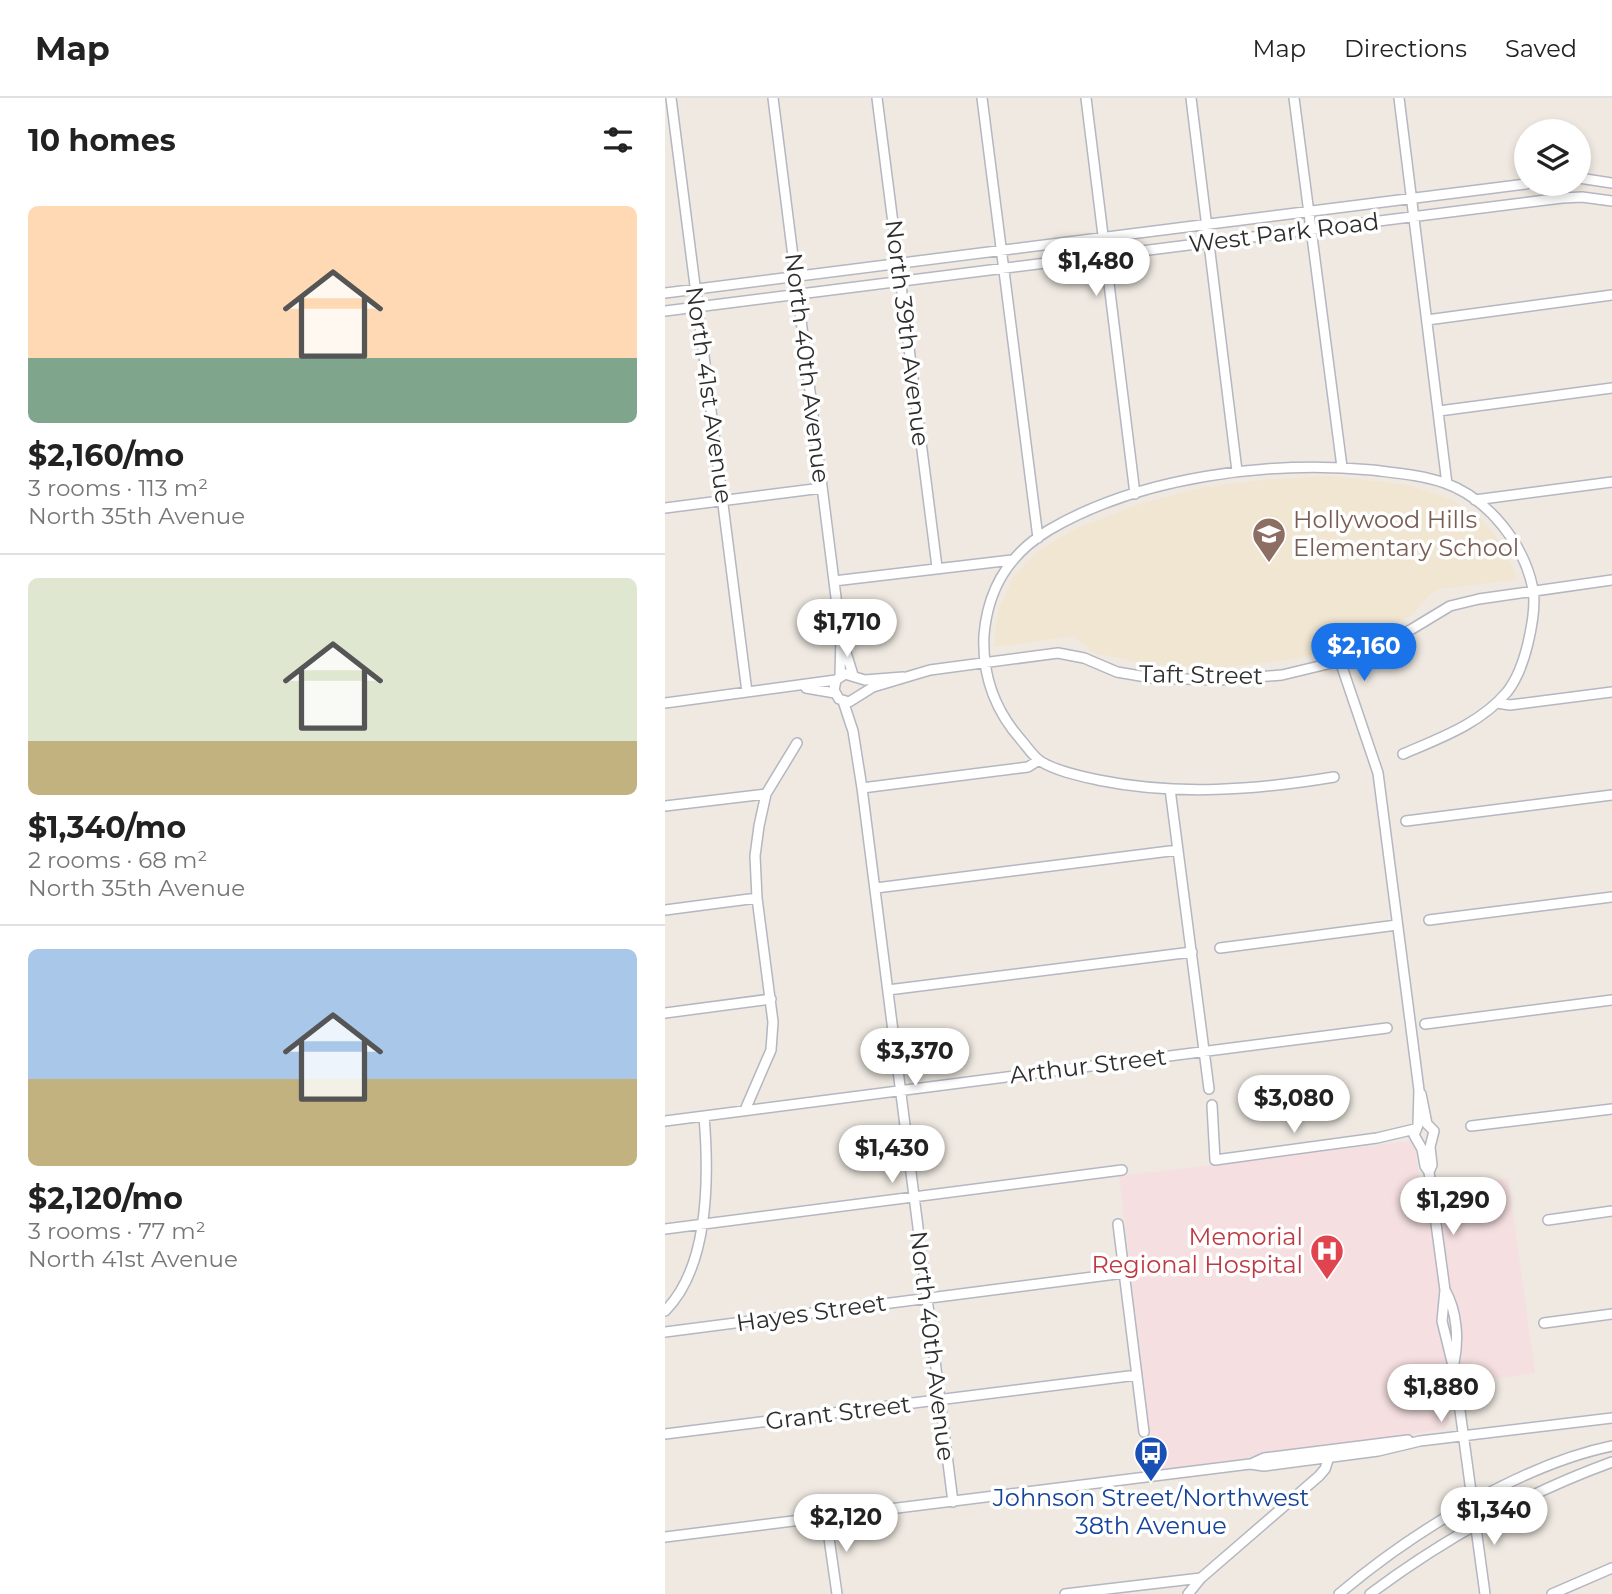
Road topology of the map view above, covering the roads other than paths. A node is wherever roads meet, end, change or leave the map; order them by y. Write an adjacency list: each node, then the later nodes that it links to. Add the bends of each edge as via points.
1 (671, 98): 26 (street, North 41st Avenue)
2 (773, 98): 24 (street, North 40th Avenue)
3 (877, 98): 22 (street, North 39th Avenue)
4 (982, 98): 20 (street)
5 (1086, 98): 18 (street)
6 (1191, 98): 16 (street)
7 (1294, 98): 14 (street)
8 (1399, 98): 12 (street)
9 (1591, 180): 10 (street)
10 (1612, 183)
11 (1514, 185): 12 (street, West Park Road)
12 (1411, 198): 14 (street, West Park Road); 15 (street)
13 (1612, 201): 15 (street, West Park Road, via 1562,198)
14 (1308, 212): 16 (street, West Park Road); 17 (street)
15 (1413, 217): 17 (street, West Park Road); 32 (street)
16 (1206, 224): 18 (street, West Park Road); 19 (street)
17 (1310, 230): 19 (street, West Park Road); 35 (street)
18 (1104, 237): 20 (street, West Park Road); 21 (street)
19 (1208, 243): 21 (street, West Park Road); 36 (street)
20 (1000, 251): 22 (street, West Park Road); 23 (street)
21 (1106, 256): 23 (street, West Park Road); 40 (street)
22 (898, 264): 24 (street, West Park Road); 25 (street, North 39th Avenue)
23 (1002, 270): 25 (street, West Park Road); 44 (street)
24 (795, 276): 26 (street, West Park Road); 28 (street, North 40th Avenue)
25 (900, 282): 28 (street, West Park Road); 47 (street, North 39th Avenue)
26 (694, 289): 27 (street, West Park Road); 30 (street, North 41st Avenue)
27 (665, 293)
28 (798, 295): 30 (street, West Park Road); 39 (street, North 40th Avenue)
29 (1612, 295): 32 (street)
30 (697, 307): 31 (street, West Park Road); 42 (street, North 41st Avenue)
31 (665, 311)
32 (1427, 320): 34 (street)
33 (1612, 388): 34 (street)
34 (1439, 411): 38 (street)
35 (1342, 467): 36 (street); 38 (street)
36 (1237, 471): 40 (street)
37 (1612, 482): 41 (street)
38 (1447, 484): 41 (street)
39 (823, 488): 42 (street); 49 (street, North 40th Avenue)
40 (1135, 494): 44 (street)
41 (1475, 500): 51 (street, via 1515,544)
42 (723, 501): 43 (street); 59 (street, North 41st Avenue)
43 (665, 508)
44 (1038, 538): 45 (street)
45 (1011, 560): 46 (street); 50 (street)
46 (987, 562): 47 (street); 50 (street)
47 (937, 567): 49 (street)
48 (1612, 580): 51 (street, Taft Street)
49 (834, 581): 52 (street, North 40th Avenue)
50 (998, 583): 54 (street, via 985,625)
51 (1533, 592): 53 (street, Taft Street, via 1450,606 1387,643); 65 (street, via 1526,651 1519,672)
52 (841, 637): 55 (street, North 40th Avenue); 57 (street, North 40th Avenue)
53 (1340, 661): 54 (street, Taft Street, via 1282,675 1219,680 1134,675 1070,654); 83 (street, via 1378,773)
54 (984, 662): 56 (street, Taft Street); 69 (street, via 995,704)
55 (856, 677): 56 (street, Taft Street, via 872,681); 57 (street); 62 (street, via 862,686)
56 (903, 677): 62 (street, Taft Street)
57 (838, 678): 58 (street); 61 (street)
58 (796, 686): 59 (street); 61 (street)
59 (747, 692): 64 (street)
60 (1612, 692): 65 (street)
61 (835, 693): 63 (street)
62 (858, 696): 63 (street); 66 (street, North 40th Avenue)
63 (843, 701): 66 (street, North 40th Avenue)
64 (665, 703)
65 (1497, 703): 68 (street, via 1453,733)
66 (853, 732): 71 (street, North 40th Avenue)
67 (797, 743): 73 (street)
68 (1403, 754)
69 (1039, 760): 71 (street, via 1028,767); 72 (street, via 1082,777)
70 (1334, 777): 72 (street, via 1244,789)
71 (862, 788): 78 (street, North 40th Avenue)
72 (1170, 789): 77 (street)
73 (766, 794): 75 (street); 80 (street, via 755,856)
74 (1612, 795): 76 (street)
75 (665, 806)
76 (1406, 821)
77 (1178, 850): 78 (street); 85 (street)
78 (876, 888): 86 (street, North 40th Avenue)
79 (1612, 897): 82 (street)
80 (757, 898): 81 (street); 87 (street)
81 (665, 910)
82 (1429, 920)
83 (1397, 925): 84 (street); 101 (street, via 1419,1090)
84 (1220, 948)
85 (1192, 952): 86 (street); 92 (street)
86 (888, 990): 94 (street, North 40th Avenue)
87 (771, 999): 89 (street); 97 (street, via 771,1050)
88 (1612, 1000): 90 (street)
89 (665, 1013)
90 (1425, 1024)
91 (1387, 1028): 92 (street, Arthur Street)
92 (1205, 1052): 93 (street); 94 (street, Arthur Street)
93 (1209, 1089)
94 (900, 1090): 97 (street, Arthur Street); 105 (street, North 40th Avenue)
95 (1213, 1105): 101 (street, via 1215,1160)
96 (1612, 1109): 100 (street)
97 (745, 1110): 98 (street, Arthur Street)
98 (704, 1116): 99 (street, Arthur Street); 108 (street)
99 (665, 1121)
100 (1471, 1126)
101 (1419, 1131): 102 (street, via 1425,1143); 102 (street, via 1434,1131); 104 (street)
102 (1431, 1140): 104 (street)
103 (1122, 1170): 105 (street)
104 (1429, 1172): 122 (street, via 1444,1290 1442,1321)
105 (913, 1198): 108 (street); 112 (street, North 40th Avenue)
106 (1612, 1211): 107 (street)
107 (1548, 1220)
108 (701, 1224): 110 (street); 113 (street, via 688,1278)
109 (1118, 1224): 111 (street)
110 (665, 1229)
111 (1124, 1273): 112 (street, Hayes Street); 117 (street)
112 (926, 1297): 116 (street, Hayes Street); 118 (street, North 40th Avenue)
113 (665, 1311)
114 (1612, 1314): 115 (street)
115 (1544, 1323)
116 (665, 1332)
117 (1137, 1375): 118 (street, Grant Street); 120 (street)
118 (938, 1400): 121 (street, Grant Street); 128 (street, North 40th Avenue)
119 (1612, 1418): 122 (street)
120 (1144, 1432)
121 (665, 1434)
122 (1464, 1436): 123 (street); 129 (street)
123 (1420, 1441): 125 (street); 127 (street, via 1264,1458)
124 (1612, 1446): 129 (street, via 1545,1466)
125 (1329, 1457): 127 (street); 134 (street, via 1319,1476)
126 (1612, 1462): 131 (street)
127 (1250, 1464): 128 (street)
128 (953, 1502): 130 (street)
129 (1473, 1503): 131 (street); 138 (street)
130 (826, 1517): 132 (street); 135 (street)
131 (1476, 1523): 139 (street); 140 (street)
132 (665, 1537)
133 (1612, 1568): 141 (street)
134 (1201, 1578): 136 (street); 137 (street)
135 (837, 1594)
136 (1065, 1594)
137 (1188, 1594)
138 (1339, 1594)
139 (1370, 1594)
140 (1485, 1594)
141 (1552, 1594)

